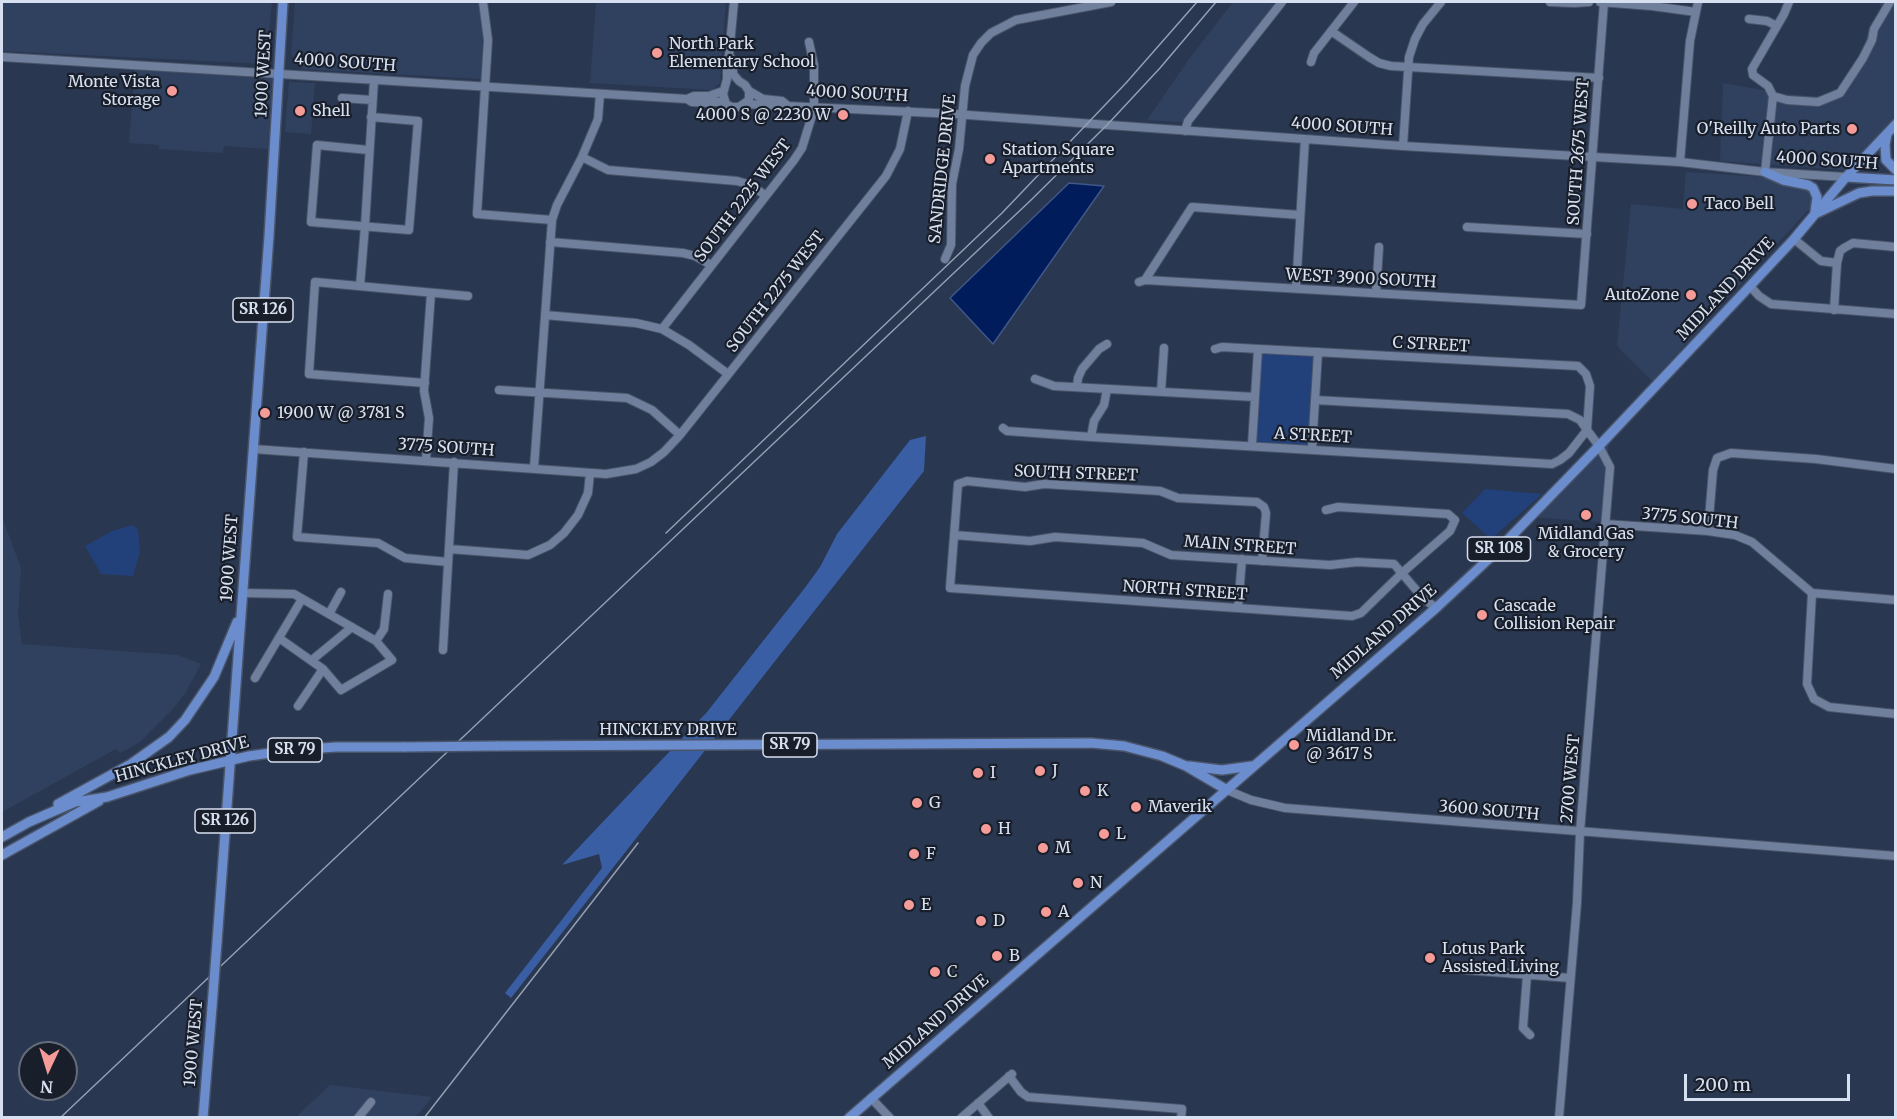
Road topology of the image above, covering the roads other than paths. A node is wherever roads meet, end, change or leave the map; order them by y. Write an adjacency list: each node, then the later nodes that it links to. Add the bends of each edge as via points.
1 (283, 2): 25 (main road, 1900 WEST / SR 126)
2 (483, 2): 29 (street, via 488,40)
3 (734, 2): 21 (street)
4 (1111, 2): 42 (street, SANDRIDGE DRIVE, via 1016,20 991,33 973,55 964,86)
5 (1282, 2): 45 (street, via 1188,121)
6 (1354, 2): 19 (street)
7 (1441, 2): 24 (street, via 1415,39)
8 (1550, 2): 9 (street)
9 (1556, 2): 10 (street)
10 (1589, 2)
11 (1600, 2): 12 (street)
12 (1605, 2): 16 (street); 26 (street, SOUTH 2675 WEST)
13 (1698, 2): 16 (street)
14 (1789, 2): 18 (street)
15 (1890, 3): 33 (street, via 1863,58 1840,93 1818,102)
16 (1696, 12): 52 (street)
17 (1749, 19): 18 (street)
18 (1777, 26): 33 (street, via 1752,69)
19 (1331, 31): 23 (street); 24 (street, via 1379,63)
20 (809, 42): 40 (street, SOUTH 2225 WEST, via 814,65)
21 (729, 55): 28 (street); 30 (street)
22 (2, 57): 25 (street, 4000 SOUTH)
23 (1311, 62)
24 (1408, 67): 26 (street); 48 (street)
25 (278, 74): 27 (street, 4000 SOUTH); 104 (main road, 1900 WEST / SR 126)
26 (1599, 78): 51 (street, SOUTH 2675 WEST)
27 (374, 80): 29 (street, 4000 SOUTH); 36 (street)
28 (739, 81): 30 (street); 31 (street)
29 (484, 87): 32 (street, 4000 SOUTH); 61 (street, via 477,214)
30 (725, 88): 35 (street, 4000 SOUTH, via 709,96); 37 (street)
31 (749, 91): 38 (street); 39 (street, 4000 SOUTH)
32 (600, 94): 35 (street, 4000 SOUTH); 50 (street, via 598,119)
33 (1773, 96): 54 (street)
34 (342, 98): 36 (street)
35 (687, 99): 37 (street, 4000 SOUTH)
36 (372, 100): 43 (street)
37 (724, 101): 38 (street, via 736,108)
38 (745, 104): 39 (street, 4000 SOUTH)
39 (787, 105): 40 (street, 4000 SOUTH)
40 (814, 109): 41 (street, 4000 SOUTH); 58 (street, SOUTH 2225 WEST, via 802,148)
41 (908, 111): 42 (street, 4000 SOUTH); 88 (street, SOUTH 2275 WEST, via 900,149 886,176)
42 (962, 115): 45 (street, 4000 SOUTH); 69 (street, SANDRIDGE DRIVE, via 952,184 951,245)
43 (371, 117): 49 (street); 62 (street, via 418,121 409,230)
44 (1896, 124): 46 (main road, MIDLAND DRIVE / SR 108)
45 (1185, 131): 47 (street, 4000 SOUTH)
46 (1888, 132): 53 (main road, via 1886,160); 55 (main road, MIDLAND DRIVE / SR 108)
47 (1305, 139): 48 (street, 4000 SOUTH); 60 (street)
48 (1403, 146): 51 (street, 4000 SOUTH)
49 (368, 150): 62 (street); 62 (street, via 317,145 311,222)
50 (582, 157): 58 (street, via 608,170 737,181); 61 (street)
51 (1593, 158): 52 (street, 4000 SOUTH); 64 (street, SOUTH 2675 WEST)
52 (1680, 162): 54 (street, 4000 SOUTH)
53 (1896, 170)
54 (1765, 172): 55 (street, 4000 SOUTH); 59 (main road, via 1813,188 1817,197)
55 (1846, 177): 56 (main road, 4000 SOUTH); 59 (main road, MIDLAND DRIVE / SR 108)
56 (1896, 180)
57 (1896, 191): 59 (main road, via 1859,193)
58 (766, 196): 71 (street, SOUTH 2225 WEST)
59 (1814, 214): 65 (main road, MIDLAND DRIVE / SR 108)
60 (1300, 215): 74 (street); 74 (street, WEST 3900 SOUTH, via 1192,207 1142,281)
61 (552, 220): 66 (street)
62 (365, 226): 72 (street)
63 (1467, 227): 64 (street)
64 (1587, 234): 78 (street, SOUTH 2675 WEST)
65 (1794, 238): 70 (street, via 1821,261); 73 (main road, MIDLAND DRIVE / SR 108)
66 (550, 242): 71 (street, via 683,253); 81 (street)
67 (1379, 247): 76 (street)
68 (1896, 247): 70 (street, via 1853,243 1840,251)
69 (945, 259)
70 (1837, 263): 79 (street)
71 (711, 265): 82 (street, SOUTH 2225 WEST)
72 (360, 286): 75 (street); 90 (street, via 315,282 309,374)
73 (1750, 286): 79 (street, via 1771,304); 103 (main road, MIDLAND DRIVE / SR 108)
74 (1296, 288): 76 (street, WEST 3900 SOUTH)
75 (431, 293): 77 (street); 90 (street)
76 (1376, 293): 78 (street, WEST 3900 SOUTH)
77 (468, 296)
78 (1581, 305)
79 (1834, 310): 80 (street)
80 (1896, 314)
81 (545, 315): 82 (street); 95 (street)
82 (662, 328): 88 (street)
83 (1107, 344): 91 (street, via 1082,369)
84 (1164, 348): 94 (street)
85 (1215, 349): 86 (street, C STREET)
86 (1258, 349): 87 (street, C STREET); 96 (street)
87 (1318, 352): 97 (street); 99 (street, C STREET, via 1578,366 1590,386)
88 (728, 374): 100 (street, SOUTH 2275 WEST)
89 (1035, 379): 91 (street, via 1054,386)
90 (425, 382): 107 (street, via 429,418)
91 (1077, 387): 92 (street)
92 (1107, 389): 94 (street); 101 (street)
93 (500, 390): 95 (street)
94 (1161, 392): 96 (street)
95 (540, 393): 100 (street, via 627,398 652,410); 109 (street)
96 (1255, 397): 102 (street)
97 (1315, 400): 99 (street, via 1568,414 1580,420); 105 (street)
98 (1003, 428): 101 (street, A STREET)
99 (1587, 430): 103 (street); 105 (street, A STREET, via 1569,453 1552,464)
100 (680, 435): 110 (street, SOUTH 2275 WEST, via 664,452)
101 (1091, 437): 102 (street, A STREET)
102 (1252, 446): 105 (street, A STREET)
103 (1599, 446): 114 (street, 2700 WEST, via 1610,467); 129 (main road, MIDLAND DRIVE / SR 108)
104 (253, 449): 106 (street, 3775 SOUTH); 123 (main road, 1900 WEST / SR 126)
105 (1312, 449)
106 (304, 452): 107 (street, 3775 SOUTH); 120 (street, via 297,537 378,543 405,558)
107 (426, 460): 108 (street, 3775 SOUTH)
108 (454, 462): 109 (street, 3775 SOUTH); 117 (street)
109 (534, 468): 112 (street, 3775 SOUTH)
110 (636, 469): 112 (street, 3775 SOUTH)
111 (1896, 469): 115 (street, via 1731,453 1718,458 1713,470)
112 (590, 473): 117 (street, via 588,493 578,514 550,545 528,555)
113 (1326, 510): 121 (street, NORTH STREET, via 1338,507 1448,514 1455,520 1450,531)
114 (1605, 524): 115 (street, 3775 SOUTH); 147 (street, 2700 WEST)
115 (1708, 531): 124 (street, 3775 SOUTH, via 1752,542)
116 (954, 535): 118 (street, MAIN STREET, via 1143,543 1171,555); 119 (street, SOUTH STREET, via 958,484 968,481 1025,487 1044,484 1160,491 1178,498 1257,502 1266,513); 128 (street, NORTH STREET, via 950,588)
117 (449, 549): 120 (street)
118 (1242, 560): 119 (street, MAIN STREET); 128 (street)
119 (1262, 561): 121 (street, MAIN STREET, via 1394,564)
120 (448, 562): 135 (street)
121 (1402, 573): 128 (street, NORTH STREET, via 1361,613 1352,616); 129 (street, MAIN STREET)
122 (341, 592): 130 (street)
123 (243, 593): 126 (street, via 294,594); 131 (main road, 1900 WEST / SR 126)
124 (1812, 593): 127 (street); 140 (street, via 1807,684 1814,699 1829,707)
125 (388, 594): 134 (street, via 384,629)
126 (302, 598): 130 (street); 133 (street)
127 (1896, 600)
128 (1238, 608)
129 (1436, 608): 143 (main road, MIDLAND DRIVE / SR 108)
130 (329, 614): 132 (street)
131 (240, 615): 141 (main road, 1900 WEST / SR 126); 146 (main road, via 214,678 169,737 131,764)
132 (352, 627): 134 (street); 136 (street)
133 (279, 638): 136 (street); 138 (street)
134 (376, 641): 137 (street, via 392,660 341,690)
135 (442, 650)
136 (312, 660): 137 (street)
137 (323, 669): 139 (street)
138 (255, 678)
139 (298, 706)
140 (1896, 714)
141 (230, 762): 142 (main road, HINCKLEY DRIVE / SR 79, bridge, via 249,756 336,747 1091,742 1124,746); 145 (main road, HINCKLEY DRIVE / SR 79, via 190,770); 159 (main road, 1900 WEST / SR 126, bridge)
142 (1186, 766): 143 (main road, via 1222,770); 144 (main road, HINCKLEY DRIVE / SR 79)
143 (1254, 766): 144 (main road, MIDLAND DRIVE / SR 108)
144 (1227, 790): 147 (street, 3600 SOUTH, via 1285,808); 155 (main road, MIDLAND DRIVE / SR 108)
145 (107, 797): 146 (main road, HINCKLEY DRIVE / SR 79, via 75,802); 149 (main road, HINCKLEY DRIVE / SR 79)
146 (29, 822): 148 (main road, HINCKLEY DRIVE / SR 79)
147 (1580, 832): 150 (street, 3600 SOUTH); 153 (street, 2700 WEST)
148 (2, 837)
149 (2, 855)
150 (1896, 856)
151 (1466, 970): 152 (street)
152 (1527, 975): 153 (street); 154 (street, via 1523,1028)
153 (1570, 978): 165 (street, 2700 WEST)
154 (1530, 1035)
155 (871, 1098): 161 (main road, MIDLAND DRIVE / SR 108); 162 (street)
156 (370, 1102): 160 (street)
157 (978, 1103): 158 (street, via 1011,1074 1028,1097); 163 (street); 164 (street)
158 (1182, 1113)
159 (203, 1118)
160 (358, 1118)
161 (849, 1118)
162 (890, 1118)
163 (961, 1118)
164 (989, 1118)
165 (1559, 1118)

